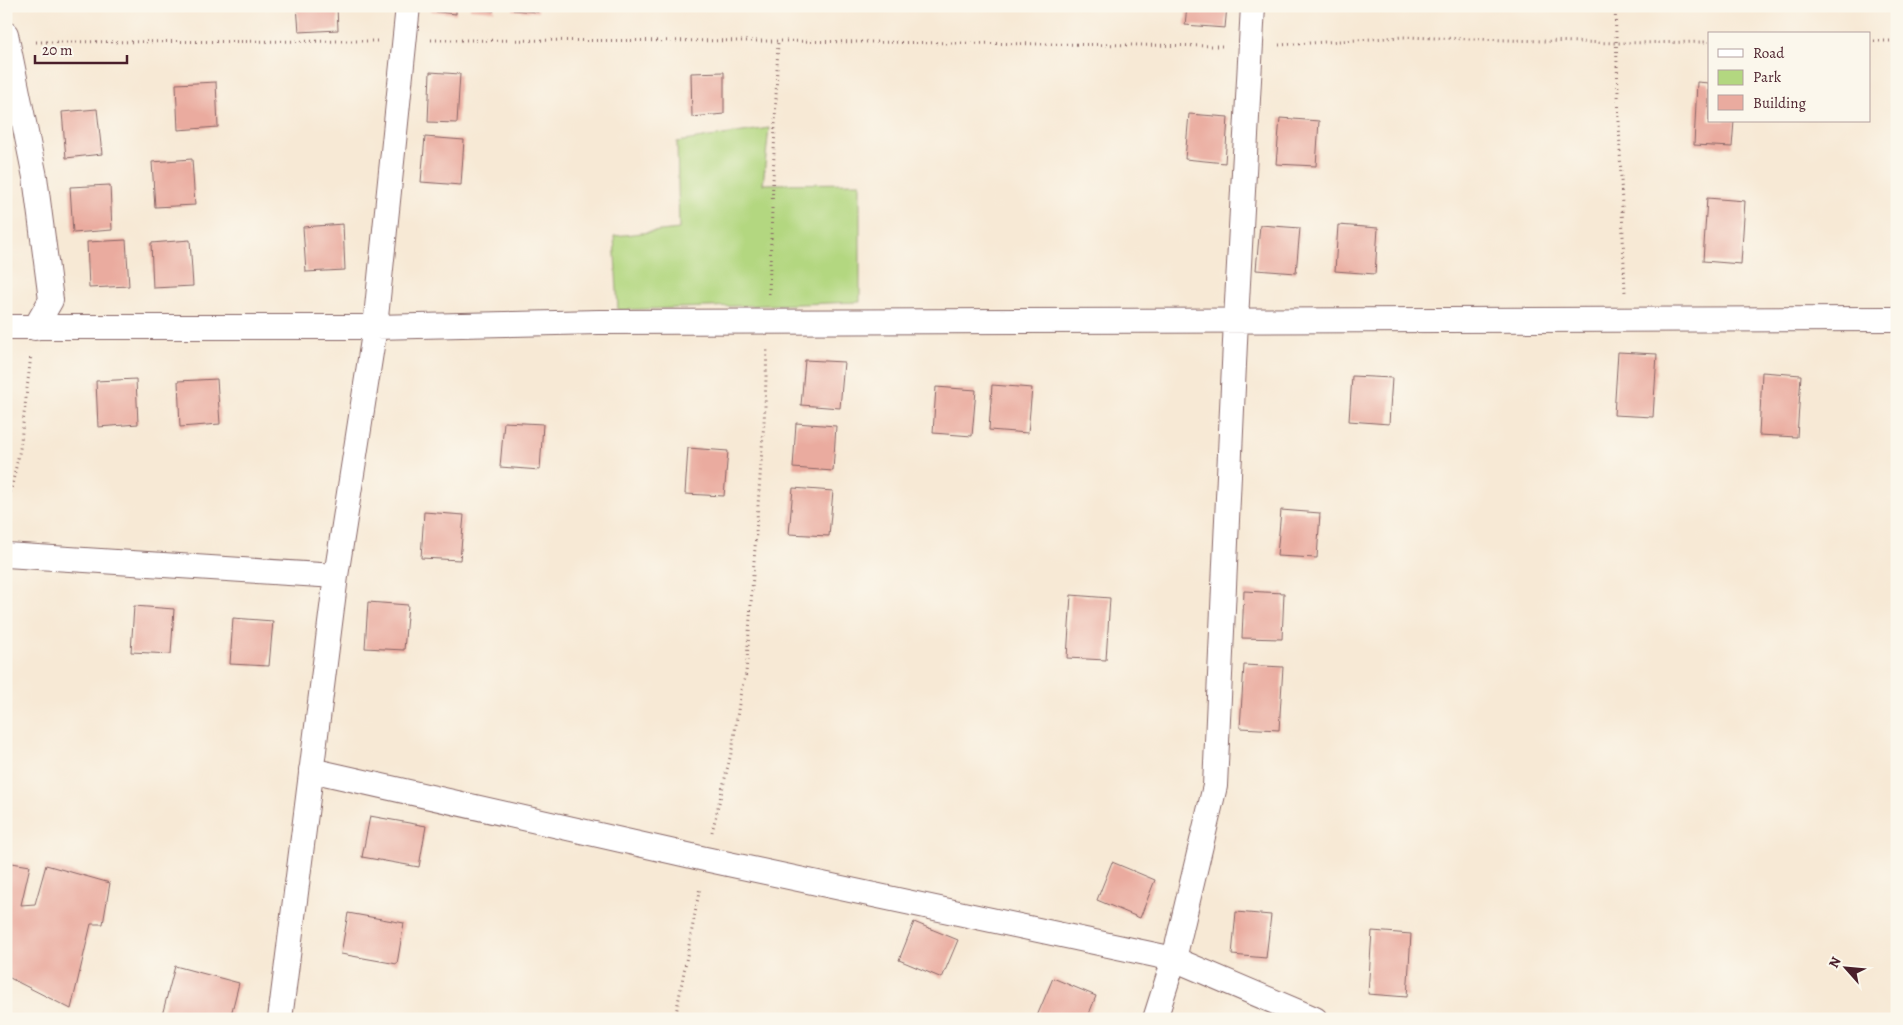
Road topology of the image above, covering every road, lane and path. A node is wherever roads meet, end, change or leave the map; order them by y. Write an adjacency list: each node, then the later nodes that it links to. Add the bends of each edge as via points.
1 (408, 6): 15 (street)
2 (1253, 6): 9 (street)
3 (1614, 6): 8 (path)
4 (6, 34): 16 (street, via 35,177 51,300)
5 (1870, 41): 6 (path)
6 (1897, 41)
7 (1708, 42): 8 (path)
8 (1615, 43): 9 (path, via 1402,37); 10 (path)
9 (1251, 47): 12 (street); 13 (path, via 778,41)
10 (1626, 319): 11 (street); 12 (street)
11 (1897, 319)
12 (1236, 320): 13 (street); 22 (street, via 1215,786)
13 (768, 321): 15 (street); 21 (path, via 746,674)
14 (6, 327): 16 (street)
15 (375, 327): 16 (street); 19 (street)
16 (35, 328): 17 (path, via 20,449)
17 (6, 512)
18 (6, 556): 19 (street)
19 (336, 576): 20 (street)
20 (311, 770): 21 (street); 23 (street)
21 (706, 859): 22 (street); 24 (path)
22 (1174, 958): 25 (street); 26 (street)
23 (280, 1019)
24 (675, 1019)
25 (1156, 1019)
26 (1315, 1019)

